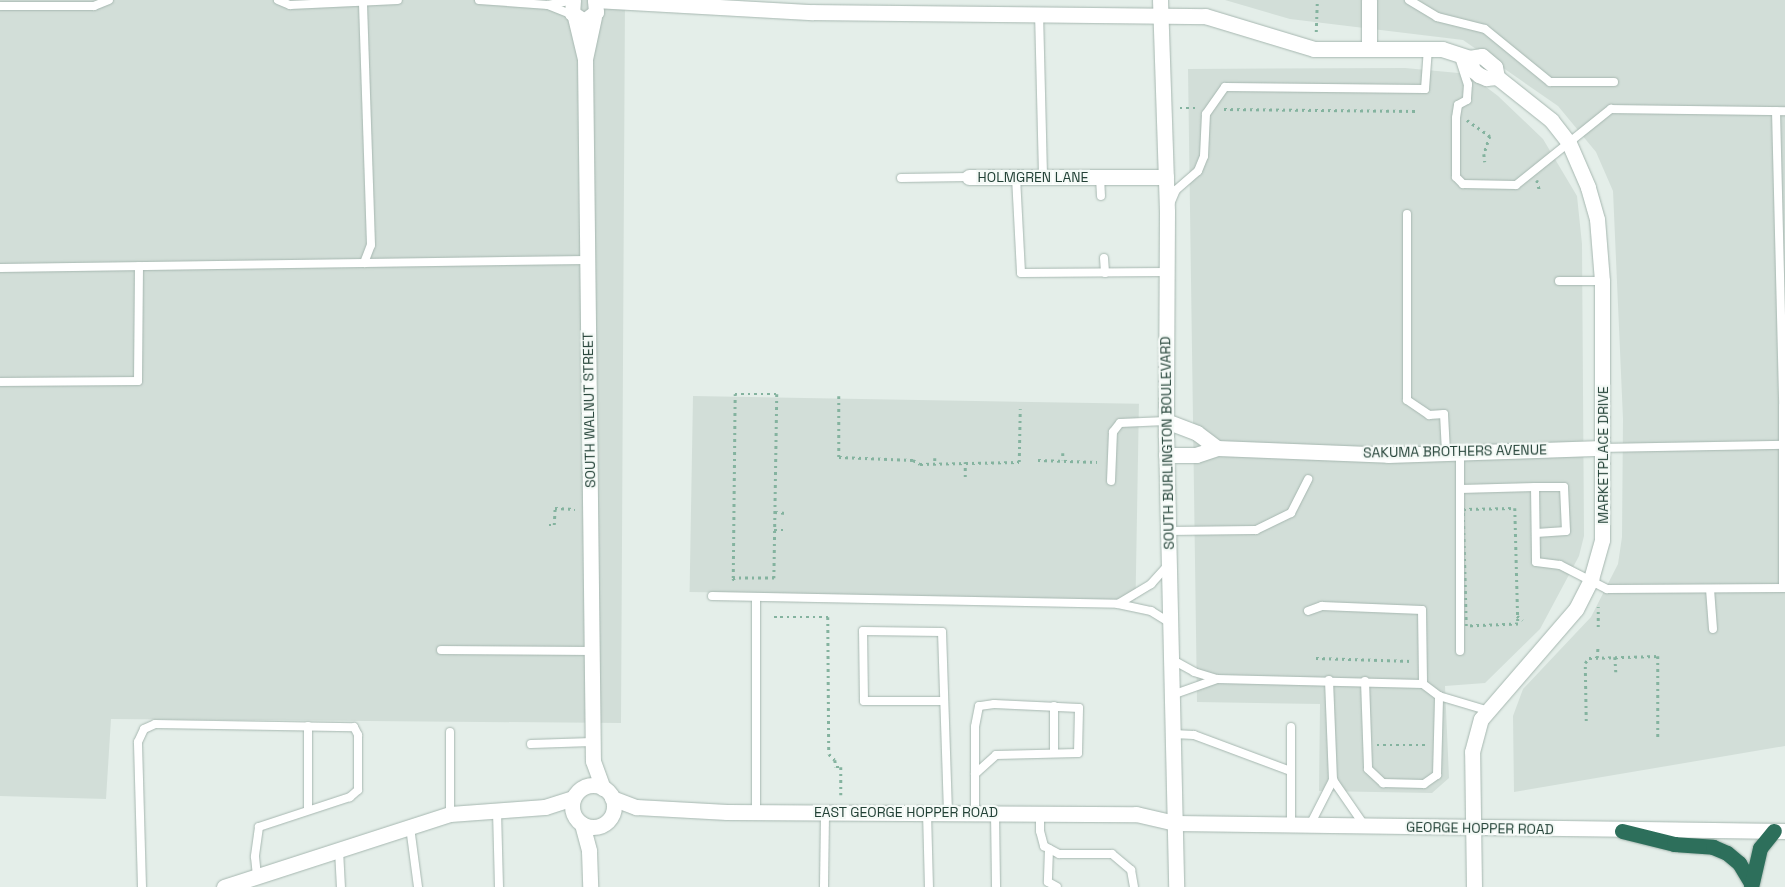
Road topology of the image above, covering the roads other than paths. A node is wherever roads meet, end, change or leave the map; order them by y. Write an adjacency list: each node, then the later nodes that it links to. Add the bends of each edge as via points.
1 (109, 0): 9 (lane, via 94,6)
2 (278, 0): 7 (lane, via 290,5)
3 (398, 0): 7 (lane)
4 (479, 0): 8 (lane)
5 (1369, 0): 15 (street)
6 (1409, 0): 19 (lane, via 1437,17 1485,29 1550,82)
7 (363, 4): 34 (lane, via 371,245)
8 (548, 5): 12 (lane); 12 (lane)
9 (0, 6)
10 (813, 6): 13 (street, via 639,3); 14 (street)
11 (1160, 7): 14 (street); 15 (street, via 1205,16 1314,49); 24 (street, SOUTH BURLINGTON BOULEVARD)
12 (574, 8): 13 (street, via 584,20); 18 (street, SOUTH WALNUT STREET)
13 (594, 8): 18 (street, SOUTH WALNUT STREET)
14 (1039, 12): 28 (lane)
15 (1369, 48): 16 (street)
16 (1428, 48): 17 (street); 30 (lane, via 1425,88 1225,87 1206,114 1204,156 1198,171 1176,190)
17 (1463, 55): 22 (street, MARKETPLACE DRIVE, via 1482,56 1494,67 1497,77 1551,120); 22 (lane, via 1468,84 1467,100 1458,105 1456,118 1457,182 1516,185)
18 (585, 59): 33 (street, SOUTH WALNUT STREET)
19 (1614, 82)
20 (1776, 111): 21 (lane); 22 (lane, via 1611,109); 43 (lane)
21 (1785, 111)
22 (1569, 143): 40 (street, MARKETPLACE DRIVE, via 1588,187 1597,219)
23 (1100, 177): 24 (street, HOLMGREN LANE); 28 (street, HOLMGREN LANE); 29 (lane)
24 (1166, 177): 30 (street, SOUTH BURLINGTON BOULEVARD)
25 (901, 178): 26 (lane, HOLMGREN LANE)
26 (969, 178): 27 (street, HOLMGREN LANE)
27 (1016, 178): 28 (street, HOLMGREN LANE); 38 (lane, via 1021,273)
28 (1043, 178)
29 (1101, 196)
30 (1167, 212): 37 (street, SOUTH BURLINGTON BOULEVARD)
31 (1407, 214): 46 (lane, via 1407,400 1429,415 1444,414)
32 (1104, 258): 38 (lane)
33 (587, 260): 34 (lane); 65 (street, SOUTH WALNUT STREET)
34 (364, 263): 35 (lane)
35 (139, 266): 36 (lane); 41 (lane, via 138,381)
36 (0, 268)
37 (1166, 272): 38 (lane); 42 (street, SOUTH BURLINGTON BOULEVARD)
38 (1105, 273)
39 (1559, 281): 40 (lane)
40 (1602, 281): 45 (street, MARKETPLACE DRIVE)
41 (0, 382)
42 (1166, 421): 44 (street, via 1197,432); 47 (street, SOUTH BURLINGTON BOULEVARD); 49 (lane, via 1120,423 1113,432)
43 (1783, 445): 45 (lane); 57 (lane)
44 (1217, 448): 46 (street, SAKUMA BROTHERS AVENUE); 47 (street, SAKUMA BROTHERS AVENUE, via 1196,455)
45 (1604, 448): 46 (street, SAKUMA BROTHERS AVENUE); 55 (street, MARKETPLACE DRIVE, via 1602,540)
46 (1453, 453): 51 (lane)
47 (1166, 455): 52 (street, SOUTH BURLINGTON BOULEVARD)
48 (1308, 479): 52 (lane, via 1291,513 1256,530)
49 (1111, 481)
50 (1535, 487): 51 (lane); 53 (lane); 53 (lane, via 1564,487 1566,531)
51 (1460, 489): 66 (lane)
52 (1168, 531): 54 (street, SOUTH BURLINGTON BOULEVARD)
53 (1536, 533): 55 (lane, via 1536,562 1560,565)
54 (1169, 564): 60 (lane, via 1151,584); 62 (street, SOUTH BURLINGTON BOULEVARD)
55 (1591, 579): 56 (lane, via 1607,589); 76 (street, MARKETPLACE DRIVE, via 1576,609)
56 (1710, 588): 57 (lane); 63 (lane)
57 (1784, 588)
58 (712, 596): 59 (lane)
59 (756, 596): 60 (lane); 94 (lane)
60 (1118, 604): 62 (lane, via 1150,611)
61 (1308, 611): 71 (lane, via 1322,606 1422,610)
62 (1170, 623): 67 (street, SOUTH BURLINGTON BOULEVARD)
63 (1713, 629)
64 (441, 650): 65 (lane)
65 (591, 652): 81 (street, SOUTH WALNUT STREET)
66 (1460, 652)
67 (1171, 659): 68 (lane, via 1194,672); 72 (street, SOUTH BURLINGTON BOULEVARD)
68 (1217, 679): 69 (lane); 72 (lane)
69 (1329, 680): 70 (lane); 87 (lane)
70 (1365, 682): 71 (lane); 73 (lane, via 1368,769 1376,780 1424,784 1437,775)
71 (1423, 684): 73 (lane)
72 (1172, 695): 80 (street, SOUTH BURLINGTON BOULEVARD)
73 (1438, 696): 76 (lane)
74 (944, 701): 74 (lane, via 942,632 863,632 864,701); 97 (lane)
75 (1054, 706): 83 (lane); 83 (lane, via 1079,708 1078,753); 86 (lane, via 979,706)
76 (1486, 710): 109 (street, MARKETPLACE DRIVE, via 1472,752)
77 (308, 726): 92 (lane); 92 (lane, via 351,726 358,735 358,790 350,797); 117 (lane, via 155,724 144,729 138,742)
78 (1292, 726): 85 (lane)
79 (450, 732): 101 (lane)
80 (1172, 734): 85 (lane, via 1194,734); 104 (street, SOUTH BURLINGTON BOULEVARD)
81 (592, 742): 82 (lane); 84 (street, SOUTH WALNUT STREET)
82 (531, 744)
83 (1054, 753): 86 (lane, via 996,755)
84 (592, 761): 88 (street, SOUTH WALNUT STREET); 89 (street, SOUTH WALNUT STREET)
85 (1291, 771): 105 (lane)
86 (975, 774): 98 (lane)
87 (1333, 780): 106 (lane); 107 (lane)
88 (608, 793): 89 (street, via 590,785); 91 (street, EAST GEORGE HOPPER ROAD); 102 (street)
89 (576, 795): 90 (street); 103 (street)
90 (545, 807): 93 (street); 103 (street)
91 (636, 807): 94 (street, EAST GEORGE HOPPER ROAD); 102 (street, EAST GEORGE HOPPER ROAD)
92 (308, 810): 115 (lane, via 264,823 257,829)
93 (498, 810): 101 (street); 121 (lane)
94 (756, 812): 95 (street, EAST GEORGE HOPPER ROAD)
95 (825, 812): 96 (street, EAST GEORGE HOPPER ROAD); 123 (lane)
96 (928, 812): 97 (street, EAST GEORGE HOPPER ROAD); 124 (lane)
97 (948, 812): 98 (street, EAST GEORGE HOPPER ROAD)
98 (975, 813): 99 (street, EAST GEORGE HOPPER ROAD)
99 (995, 813): 100 (street, EAST GEORGE HOPPER ROAD); 125 (lane)
100 (1040, 813): 104 (street, EAST GEORGE HOPPER ROAD, via 1136,814); 112 (lane, via 1040,831 1044,846)
101 (450, 814): 108 (street)
102 (608, 819): 103 (street, via 593,828); 114 (street)
103 (578, 820): 114 (street)
104 (1175, 823): 105 (street, GEORGE HOPPER ROAD); 128 (street, SOUTH BURLINGTON BOULEVARD)
105 (1291, 825): 106 (street, GEORGE HOPPER ROAD)
106 (1310, 825): 107 (street, GEORGE HOPPER ROAD)
107 (1364, 825): 109 (street, GEORGE HOPPER ROAD)
108 (410, 827): 113 (street); 120 (lane)
109 (1474, 829): 110 (street, GEORGE HOPPER ROAD); 129 (street, MARKETPLACE DRIVE)
110 (1622, 831): 111 (street, GEORGE HOPPER ROAD); 116 (highway, via 1674,844 1713,847 1727,852 1740,863)
111 (1779, 831): 116 (highway, via 1760,848)
112 (1049, 849): 126 (lane, via 1048,882); 127 (lane, via 1059,854 1112,854 1131,870)
113 (339, 850): 115 (street); 119 (lane)
114 (589, 851): 122 (street)
115 (257, 876): 118 (street)
116 (1751, 885)
117 (142, 887)
118 (224, 887)
119 (341, 887)
120 (418, 887)
121 (499, 887)
122 (590, 887)
123 (824, 887)
124 (928, 887)
125 (996, 887)
126 (1057, 887)
127 (1134, 887)
128 (1176, 887)
129 (1474, 887)

